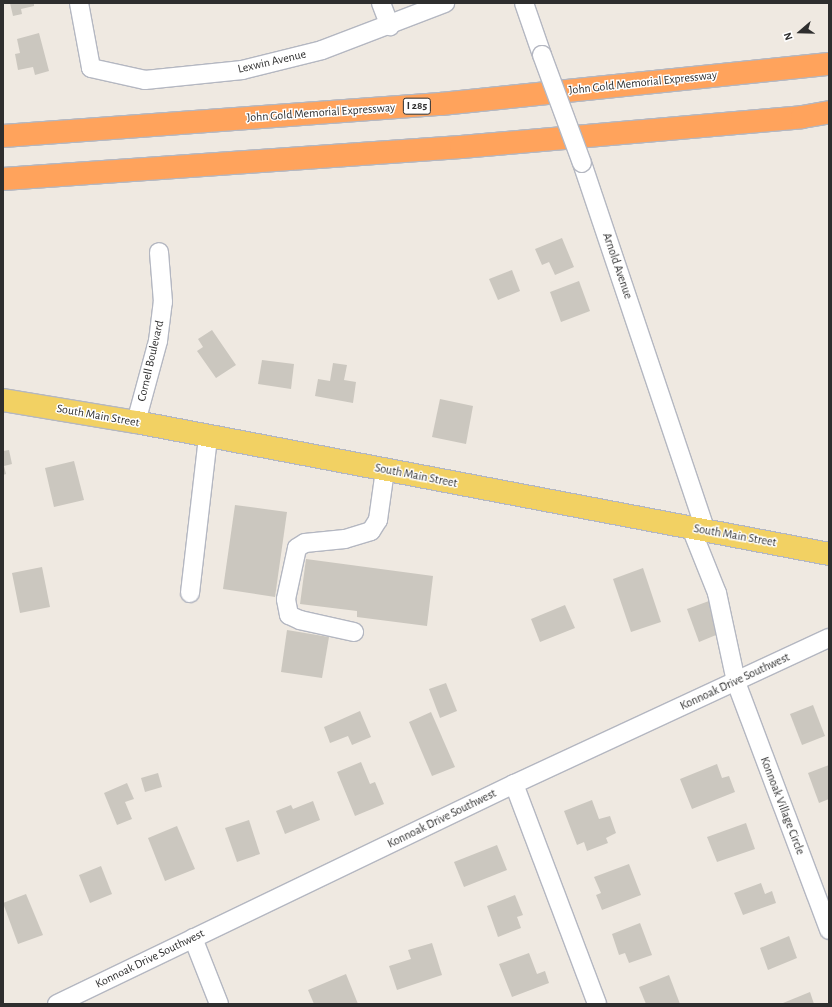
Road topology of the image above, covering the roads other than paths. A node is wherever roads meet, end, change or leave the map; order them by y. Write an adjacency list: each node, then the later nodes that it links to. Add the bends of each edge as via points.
1 (79, 3): 5 (street, Lexwin Avenue, via 91,68 145,80 242,70 322,50)
2 (381, 3): 5 (street)
3 (445, 3): 5 (street, Lexwin Avenue)
4 (524, 3): 15 (street, Arnold Avenue, bridge, via 582,163)
5 (390, 26)
6 (829, 64): 8 (highway, John Gold Memorial Expressway / I 285, via 441,104)
7 (829, 112): 9 (highway, via 802,117 461,147)
8 (3, 136)
9 (3, 179)
10 (159, 252): 12 (street, Cornell Boulevard, via 163,302 158,341)
11 (3, 400): 12 (main road, South Main Street)
12 (136, 422): 13 (main road, South Main Street)
13 (208, 437): 14 (main road, South Main Street); 17 (street)
14 (385, 470): 15 (main road, South Main Street); 18 (street, via 378,520 371,531 345,539 305,544 297,548 286,600 289,615 300,620)
15 (698, 529): 16 (main road, South Main Street); 20 (street, Arnold Avenue, via 717,593)
16 (829, 554)
17 (190, 593)
18 (354, 632)
19 (829, 638): 20 (street, Konnoak Drive Southwest)
20 (736, 682): 21 (street, Konnoak Drive Southwest); 22 (street, Konnoak Village Circle)
21 (514, 784): 23 (street, Konnoak Drive Southwest); 26 (street)
22 (829, 930)
23 (193, 938): 24 (street, Konnoak Drive Southwest); 25 (street)
24 (57, 1004)
25 (219, 1004)
26 (597, 1004)

